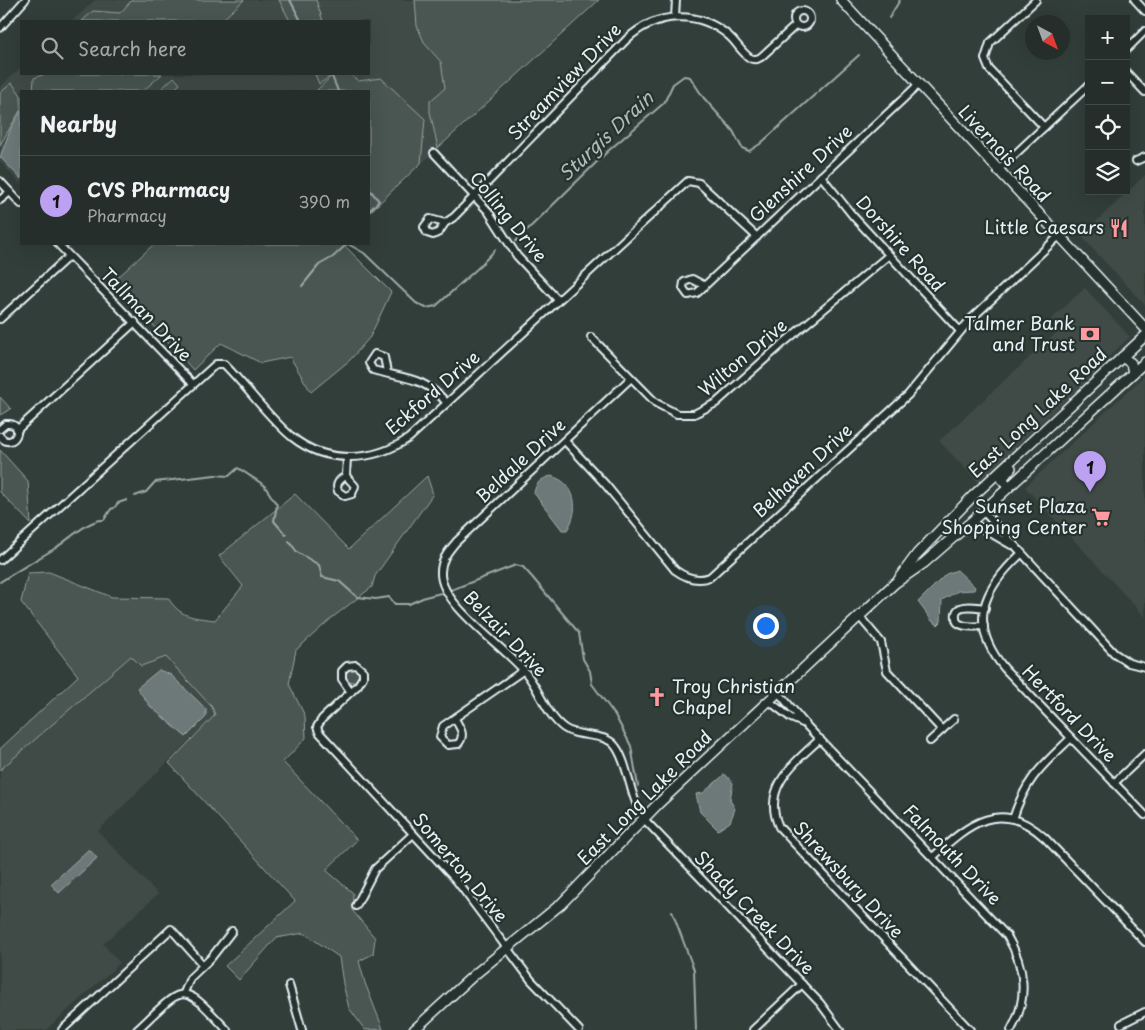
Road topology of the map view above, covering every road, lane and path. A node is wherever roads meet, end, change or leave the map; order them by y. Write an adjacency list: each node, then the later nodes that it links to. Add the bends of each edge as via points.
1 (25, 0): 9 (street)
2 (676, 0): 7 (street)
3 (840, 0): 13 (main road, Livernois Road)
4 (1036, 0): 16 (street, via 990,44 985,51 985,59 989,69)
5 (1135, 0): 6 (street)
6 (1145, 11)
7 (676, 17): 8 (street, Streamview Drive, via 693,18 714,25 755,59); 24 (street, Streamview Drive, via 652,22 632,34)
8 (796, 25)
9 (0, 28)
10 (1145, 31): 11 (street)
11 (1130, 46)
12 (1130, 76): 15 (street)
13 (918, 85): 20 (main road, Livernois Road); 21 (street, Glenshire Drive)
14 (1085, 89): 16 (street)
15 (1145, 92)
16 (1044, 127): 20 (street)
17 (434, 153): 24 (street, Colling Drive)
18 (1145, 157): 19 (street)
19 (1136, 161)
20 (997, 171): 28 (main road, Livernois Road)
21 (822, 176): 29 (street, Glenshire Drive); 31 (street, Dorshire Road)
22 (0, 181): 23 (street)
23 (10, 192): 25 (street); 26 (street)
24 (475, 197): 27 (street, Streamview Drive); 34 (street, Colling Drive, via 494,219 517,256)
25 (0, 200)
26 (20, 203)
27 (445, 223)
28 (1059, 236): 37 (main road, Livernois Road); 38 (street, Belhaven Drive)
29 (757, 237): 33 (street, Glenshire Drive); 34 (street, Eckford Drive, via 699,183 688,181)
30 (59, 245): 32 (street, Tallman Drive)
31 (889, 255): 38 (street, Dorshire Road); 45 (street, Wilton Drive, via 710,408 694,414 671,412)
32 (69, 256): 35 (street); 36 (street, Tallman Drive)
33 (705, 286)
34 (558, 300): 48 (street, Eckford Drive)
35 (0, 319)
36 (135, 322): 46 (street, Tallman Drive); 50 (street)
37 (1145, 328)
38 (960, 331): 52 (street, Belhaven Drive, via 908,395 722,568 704,579 691,579 675,570)
39 (1145, 336): 41 (main road, East Long Lake Road)
40 (591, 337): 45 (street, Wilton Drive)
41 (1122, 357): 44 (main road, via 1131,363); 47 (main road, East Long Lake Road)
42 (1145, 362): 44 (main road, East Long Lake Road)
43 (387, 372): 48 (street, via 426,384)
44 (1134, 373): 55 (main road, East Long Lake Road)
45 (630, 379): 52 (street, Beldale Drive)
46 (193, 384): 53 (street, Eckford Drive, via 215,364 224,364 294,438 317,451); 61 (street, Eckford Drive)
47 (1090, 388): 55 (main road, via 1082,400 1004,475 1003,482); 56 (main road, East Long Lake Road)
48 (447, 403): 53 (street, Eckford Drive, via 409,438 394,447 371,456)
49 (0, 429): 50 (street, via 8,423)
50 (17, 430): 51 (street, via 13,440 7,441)
51 (0, 436)
52 (565, 441): 62 (street, Beldale Drive, via 456,542 446,554)
53 (347, 457): 54 (street)
54 (346, 476)
55 (1009, 486): 57 (main road, East Long Lake Road)
56 (977, 493): 59 (main road, via 975,501 945,532); 63 (main road, East Long Lake Road, via 916,554)
57 (983, 511): 58 (main road, East Long Lake Road); 60 (street)
58 (971, 522): 59 (main road, East Long Lake Road); 60 (street)
59 (951, 539): 63 (main road, East Long Lake Road)
60 (1019, 551): 64 (street, Hertford Drive, via 994,582); 67 (street, via 1114,653 1129,664)
61 (0, 560)
62 (441, 571): 68 (street, Belzair Drive, via 450,598)
63 (895, 583): 65 (main road, East Long Lake Road)
64 (984, 608): 66 (street, Hertford Drive); 66 (street, via 963,606 955,616 962,625)
65 (859, 616): 70 (main road, East Long Lake Road); 75 (street, via 881,642 885,667 890,675)
66 (984, 626): 76 (street, Hertford Drive, via 994,655)
67 (1145, 667)
68 (524, 670): 72 (street); 82 (street, Belzair Drive, via 561,726 574,733 603,738 617,748 631,794)
69 (351, 692): 84 (street, Somerton Drive, via 317,727)
70 (778, 692): 71 (main road, East Long Lake Road); 74 (street, Falmouth Drive)
71 (769, 701): 74 (street, Falmouth Drive); 82 (main road, East Long Lake Road)
72 (455, 719)
73 (954, 719): 75 (street)
74 (805, 724): 77 (street, Falmouth Drive)
75 (942, 730): 78 (street)
76 (1072, 738): 80 (street, Hertford Drive); 83 (street, via 1033,775)
77 (820, 739): 85 (street, Falmouth Drive); 104 (street, Shrewsbury Drive, via 789,768 777,786 774,812 779,827)
78 (930, 741)
79 (1145, 754): 80 (street)
80 (1114, 783): 81 (street, Hertford Drive)
81 (1145, 815)
82 (643, 818): 89 (main road, East Long Lake Road, via 572,893); 91 (street, Shady Creek Drive)
83 (1013, 819): 85 (street, via 976,822 962,830); 88 (street, via 1032,827 1045,838)
84 (412, 834): 86 (street, via 375,869); 89 (street, Somerton Drive, via 461,886)
85 (933, 857): 105 (street, Falmouth Drive, via 1001,929 1019,958 1024,990 1020,1011)
86 (356, 906)
87 (232, 931): 90 (street)
88 (1145, 942)
89 (507, 949): 100 (main road, East Long Lake Road); 101 (street, Somerton Drive, via 531,980)
90 (204, 965): 93 (street, via 188,982); 96 (street, via 171,929)
91 (802, 984): 102 (street); 103 (street, Shady Creek Drive)
92 (288, 985): 99 (street)
93 (184, 993): 97 (street, via 172,998); 98 (street, via 196,997)
94 (1145, 1012): 95 (street)
95 (1120, 1024)
96 (62, 1030)
97 (137, 1030)
98 (227, 1030)
99 (302, 1030)
100 (414, 1030)
101 (579, 1030)
102 (753, 1030)
103 (840, 1030)
104 (970, 1030)
105 (1011, 1030)

